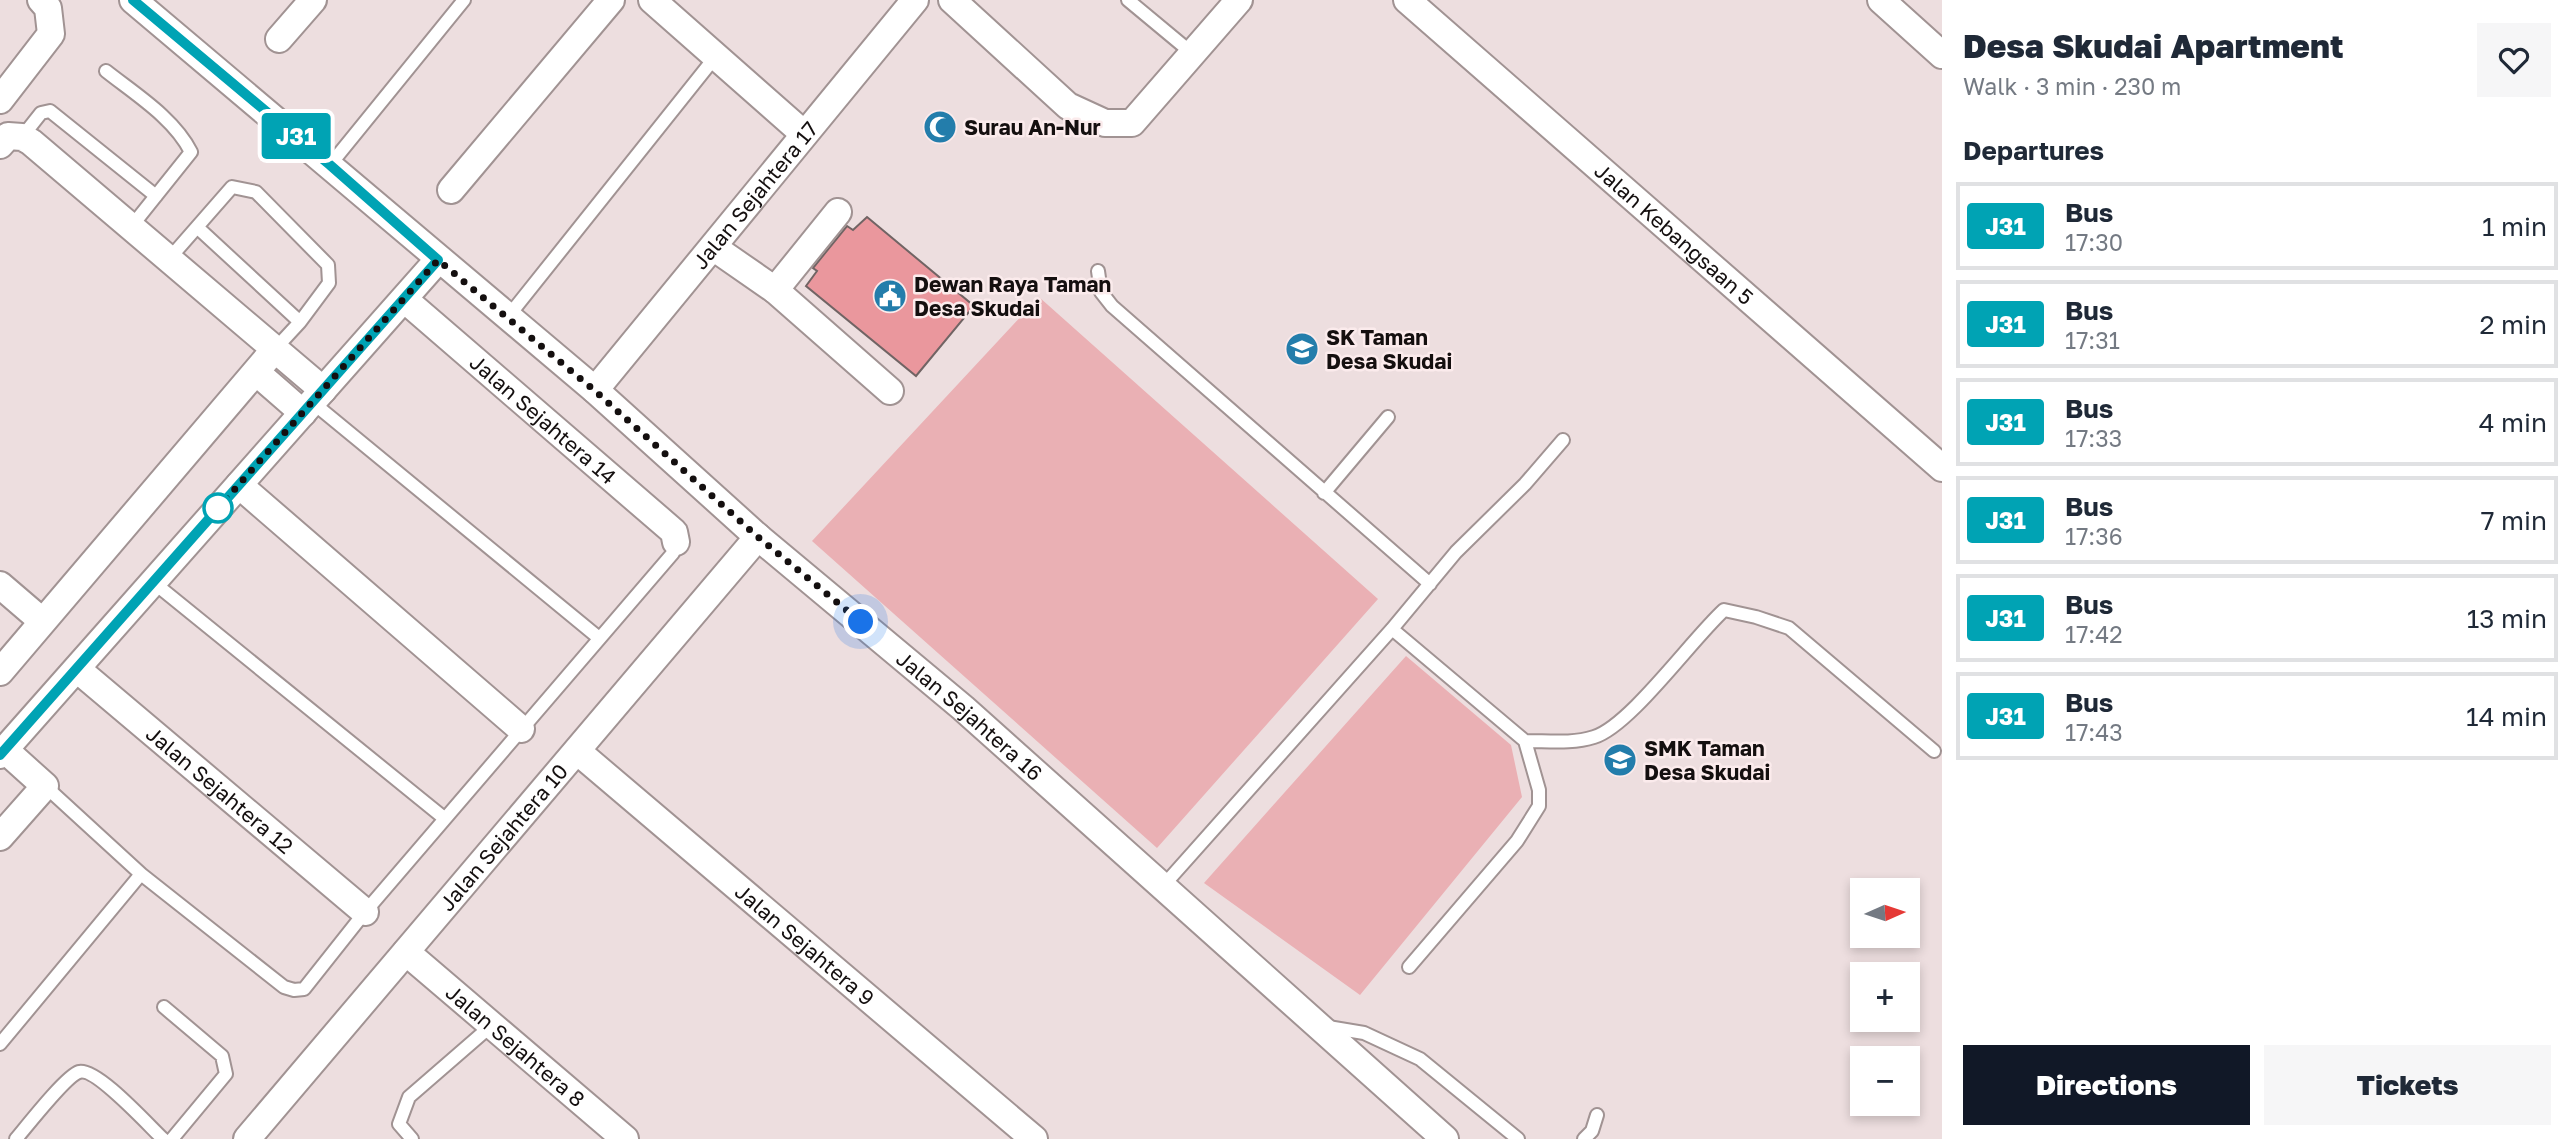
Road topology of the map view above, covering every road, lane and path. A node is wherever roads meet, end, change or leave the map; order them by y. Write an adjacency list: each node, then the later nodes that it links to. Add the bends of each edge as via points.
1 (41, 0): 18 (street, via 48,8 51,34)
2 (313, 0): 13 (street)
3 (464, 0): 21 (lane)
4 (611, 0): 22 (street)
5 (652, 0): 16 (street)
6 (915, 0): 19 (street, Jalan Sejahtera 17)
7 (953, 0): 14 (street, via 1068,106 1105,123 1132,123)
8 (1128, 0): 14 (lane)
9 (1239, 0): 14 (street)
10 (1407, 0): 42 (street, Jalan Kebangsaan 5)
11 (1881, 0): 15 (street)
12 (147, 4): 21 (street, Jalan Sejahtera 16)
13 (279, 39)
14 (1193, 54)
15 (1942, 55)
16 (716, 56): 19 (street); 33 (lane)
17 (106, 71): 23 (lane, via 155,110 191,152)
18 (0, 100)
19 (804, 134): 27 (street, Jalan Sejahtera 17)
20 (11, 141): 23 (lane, via 41,113 50,111); 25 (street)
21 (330, 165): 29 (street, Jalan Sejahtera 16)
22 (451, 190)
23 (156, 197): 25 (lane)
24 (838, 212): 31 (street)
25 (131, 227): 28 (street)
26 (197, 227): 28 (lane); 34 (lane); 34 (lane, via 232,187 256,192 328,265 329,283)
27 (713, 247): 31 (street); 37 (street, Jalan Sejahtera 17)
28 (169, 259): 35 (street)
29 (438, 260): 32 (street); 33 (street, Jalan Sejahtera 16)
30 (1098, 271): 44 (lane, via 1101,292 1112,306)
31 (775, 290): 38 (street)
32 (404, 299): 39 (street); 46 (street, Jalan Sejahtera 14, via 674,532)
33 (507, 318): 37 (street, Jalan Sejahtera 16)
34 (300, 322): 35 (lane)
35 (275, 349): 36 (street); 39 (street)
36 (256, 372): 39 (street); 50 (street)
37 (594, 390): 45 (street, Jalan Sejahtera 16)
38 (890, 391)
39 (313, 402): 43 (street); 52 (lane)
40 (1388, 417): 44 (lane)
41 (1563, 440): 48 (lane)
42 (1942, 468)
43 (239, 485): 47 (street); 55 (street)
44 (1324, 493): 48 (lane)
45 (758, 537): 57 (street, Jalan Sejahtera 10); 64 (street, Jalan Sejahtera 16, via 963,708)
46 (676, 542): 52 (lane, via 673,553)
47 (153, 582): 53 (street); 61 (lane)
48 (1430, 584): 51 (lane)
49 (0, 585): 50 (street)
50 (42, 621): 54 (street)
51 (1392, 629): 56 (lane); 64 (lane)
52 (599, 638): 55 (lane)
53 (77, 669): 59 (street); 65 (street, Jalan Sejahtera 12)
54 (0, 672)
55 (521, 729): 61 (lane)
56 (1525, 741): 58 (lane, via 1574,742 1598,736 1629,712 1724,610 1789,628); 67 (lane, via 1539,806 1517,841)
57 (577, 751): 66 (street, Jalan Sejahtera 10); 79 (street, Jalan Sejahtera 9)
58 (1934, 751)
59 (2, 752): 60 (street)
60 (46, 786): 62 (street); 63 (lane)
61 (444, 818): 65 (lane)
62 (0, 837)
63 (141, 874): 65 (lane, via 284,987 294,990 304,989); 71 (lane)
64 (1164, 885): 70 (street, Jalan Sejahtera 16)
65 (365, 912)
66 (406, 952): 69 (street, Jalan Sejahtera 8); 76 (street, Jalan Sejahtera 10)
67 (1409, 967)
68 (164, 1007): 75 (lane, via 222,1056 226,1070)
69 (492, 1025): 77 (lane, via 409,1097 398,1124); 78 (street, Jalan Sejahtera 8)
70 (1318, 1025): 80 (street, Jalan Sejahtera 16); 81 (lane, via 1364,1033 1420,1059)
71 (0, 1044)
72 (1597, 1115): 82 (lane)
73 (16, 1139): 74 (lane, via 67,1081 77,1072 85,1072 99,1079)
74 (163, 1139)
75 (172, 1139)
76 (247, 1139)
77 (411, 1139)
78 (625, 1139)
79 (1034, 1139)
80 (1446, 1139)
81 (1518, 1139)
82 (1584, 1139)

